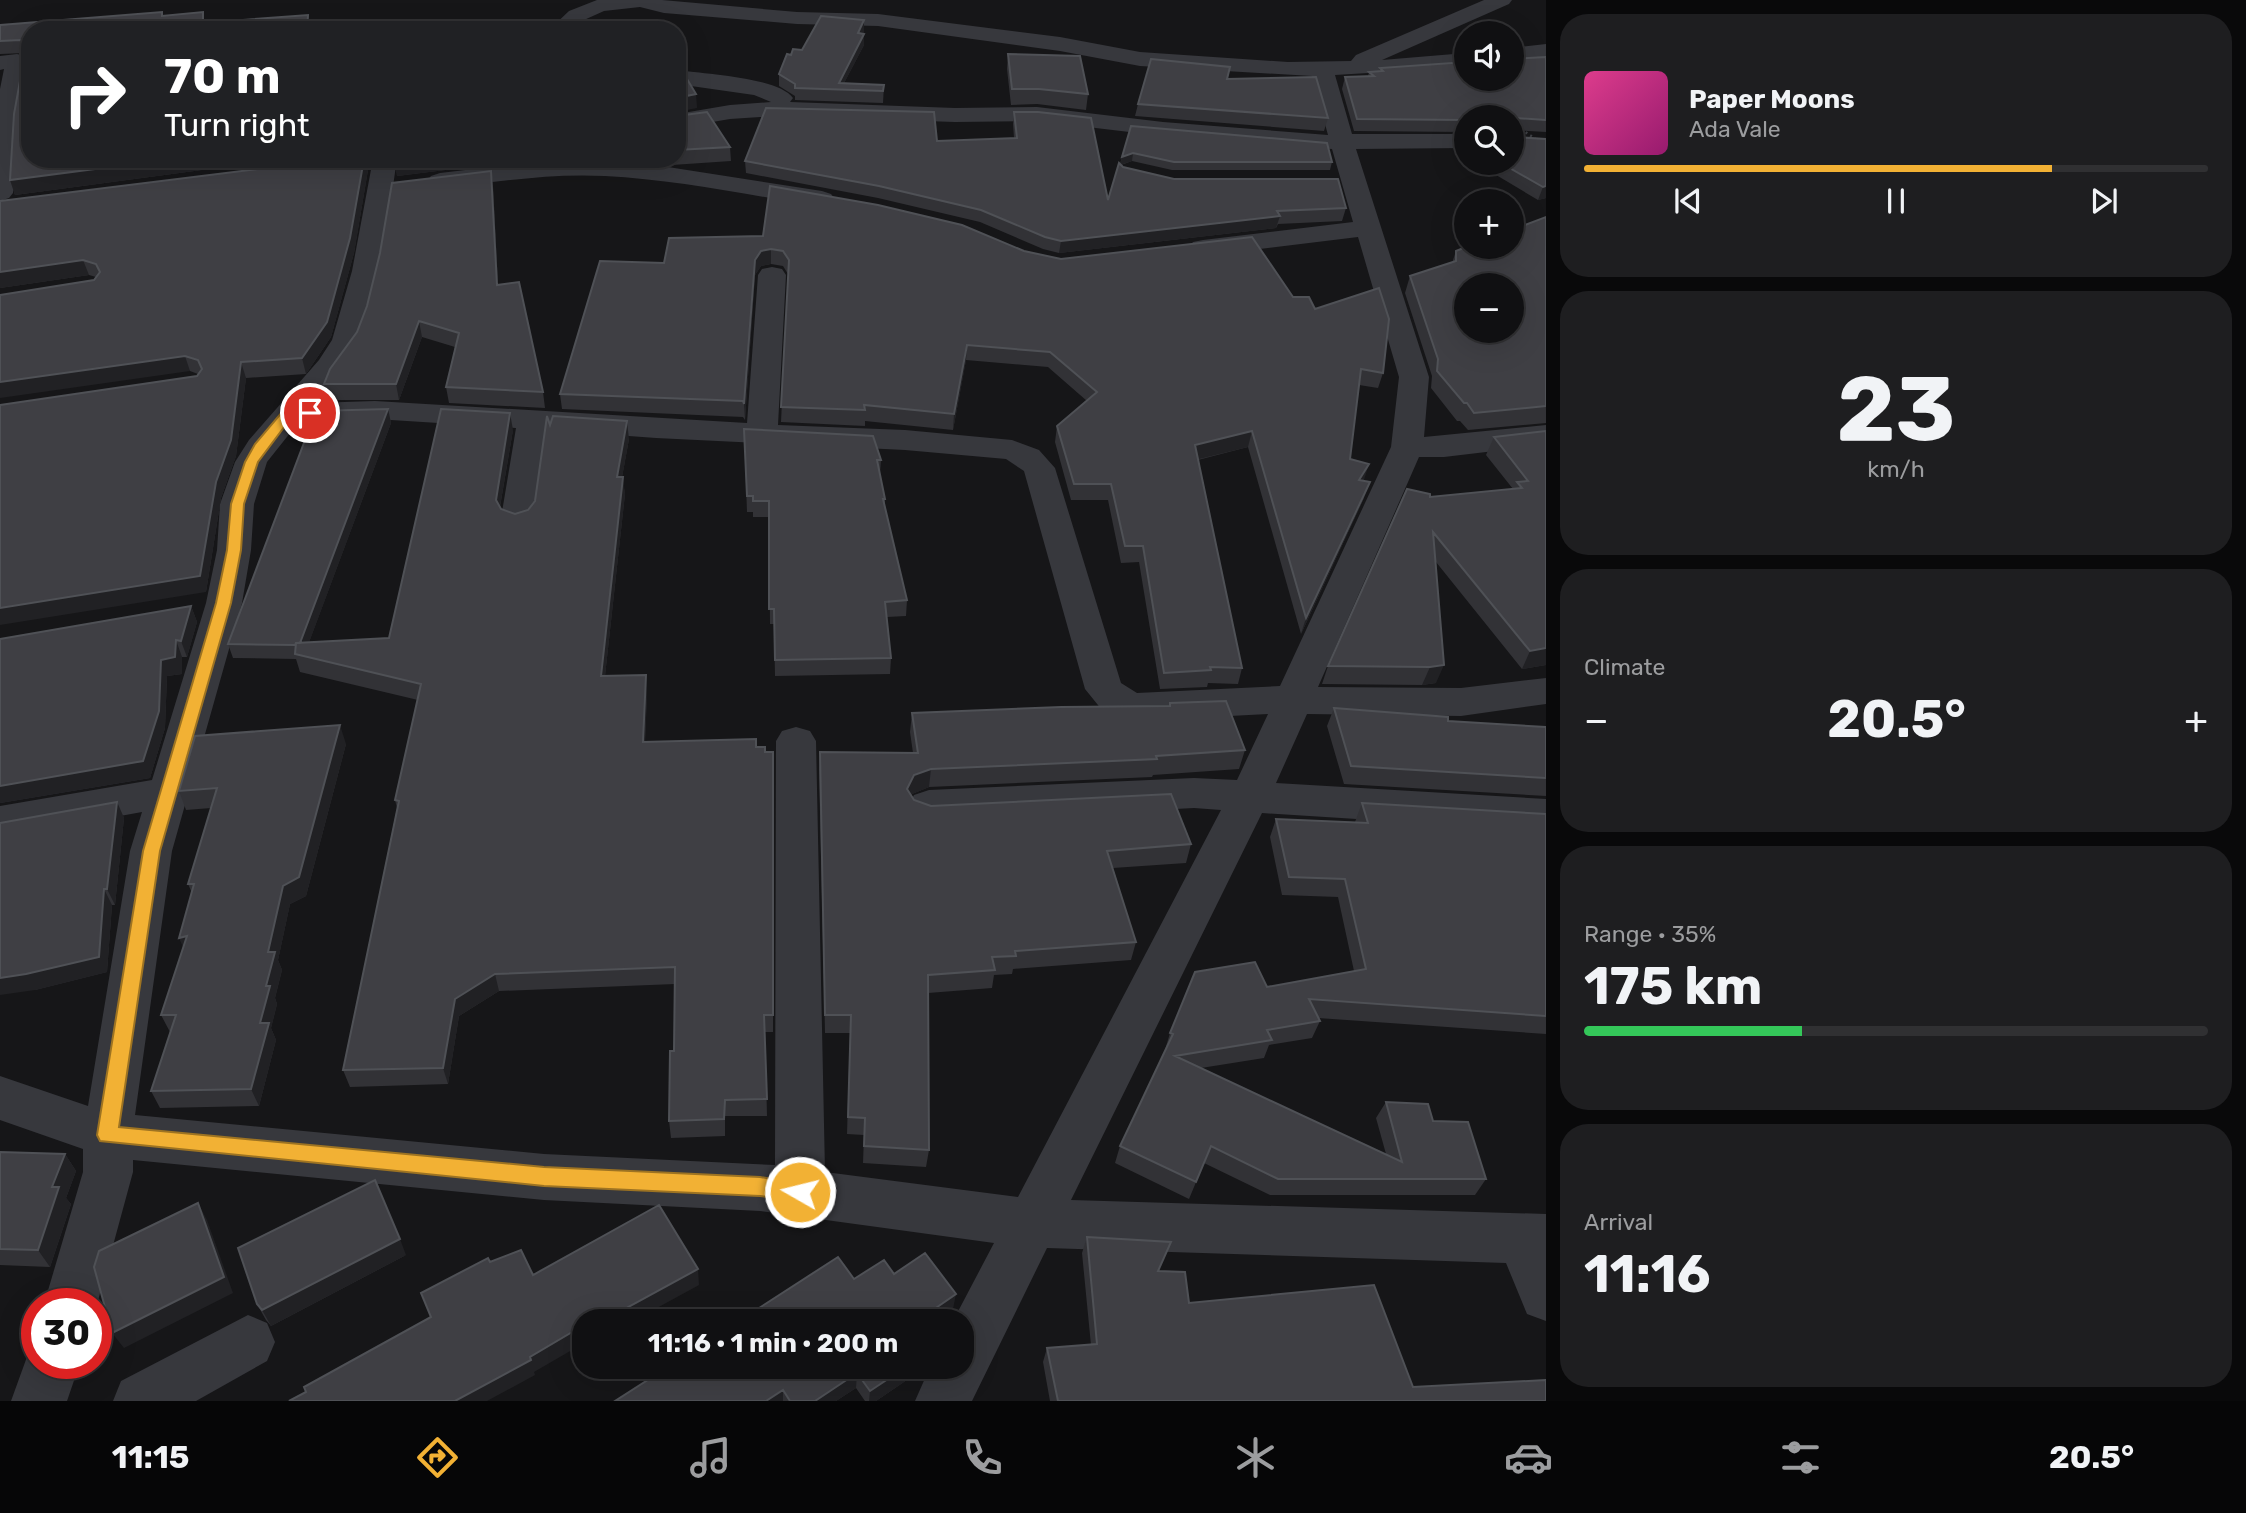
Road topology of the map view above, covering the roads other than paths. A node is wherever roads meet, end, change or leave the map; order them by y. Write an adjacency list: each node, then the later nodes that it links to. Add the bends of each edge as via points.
1 (638, 0): 3 (street, via 601,4); 8 (street, via 664,7 878,20 1164,61)
2 (1502, 0): 8 (street)
3 (571, 21)
4 (1546, 51): 5 (street)
5 (1524, 54)
6 (1454, 61): 8 (street)
7 (0, 63): 12 (street, via 17,61)
8 (1340, 69): 14 (street)
9 (686, 78): 10 (street, via 767,91 782,99)
10 (785, 109): 11 (street, via 730,111); 14 (street, via 1037,114)
11 (686, 119)
12 (2, 129): 16 (street)
13 (1454, 141): 14 (street)
14 (1342, 143): 20 (street, via 1341,181)
15 (387, 173): 18 (street, via 603,168); 23 (street, via 347,340)
16 (0, 193)
17 (27, 203): 19 (street)
18 (843, 203)
19 (0, 207)
20 (1368, 228): 21 (street); 27 (street, via 1414,377)
21 (1179, 250)
22 (772, 275): 25 (street)
23 (288, 414): 24 (street, via 375,410); 29 (street, via 260,447 247,473 237,504)
24 (533, 420): 25 (street); 28 (street)
25 (762, 434): 32 (street, via 905,440 1022,453 1039,468 1107,694 1134,707)
26 (1546, 435): 27 (street)
27 (1407, 447): 32 (street)
28 (518, 519)
29 (223, 603): 30 (street); 34 (street)
30 (184, 610)
31 (1546, 691): 32 (street, via 1461,702)
32 (1295, 701): 35 (street)
33 (796, 741): 41 (street)
34 (170, 792): 38 (street); 40 (street, via 151,851)
35 (1250, 795): 36 (street, via 1194,793); 37 (street); 42 (street)
36 (929, 806)
37 (1546, 816)
38 (0, 822)
39 (0, 1098): 40 (street)
40 (108, 1135): 41 (street, via 544,1177 760,1186); 44 (street, via 108,1172)
41 (800, 1192): 42 (street)
42 (1030, 1223): 43 (street); 46 (street)
43 (1534, 1239): 45 (street)
44 (75, 1288)
45 (1546, 1295)
46 (974, 1337)
47 (248, 1342): 51 (street)
48 (47, 1379): 50 (street)
49 (954, 1379): 52 (street)
50 (39, 1401)
51 (141, 1401)
52 (943, 1401)

